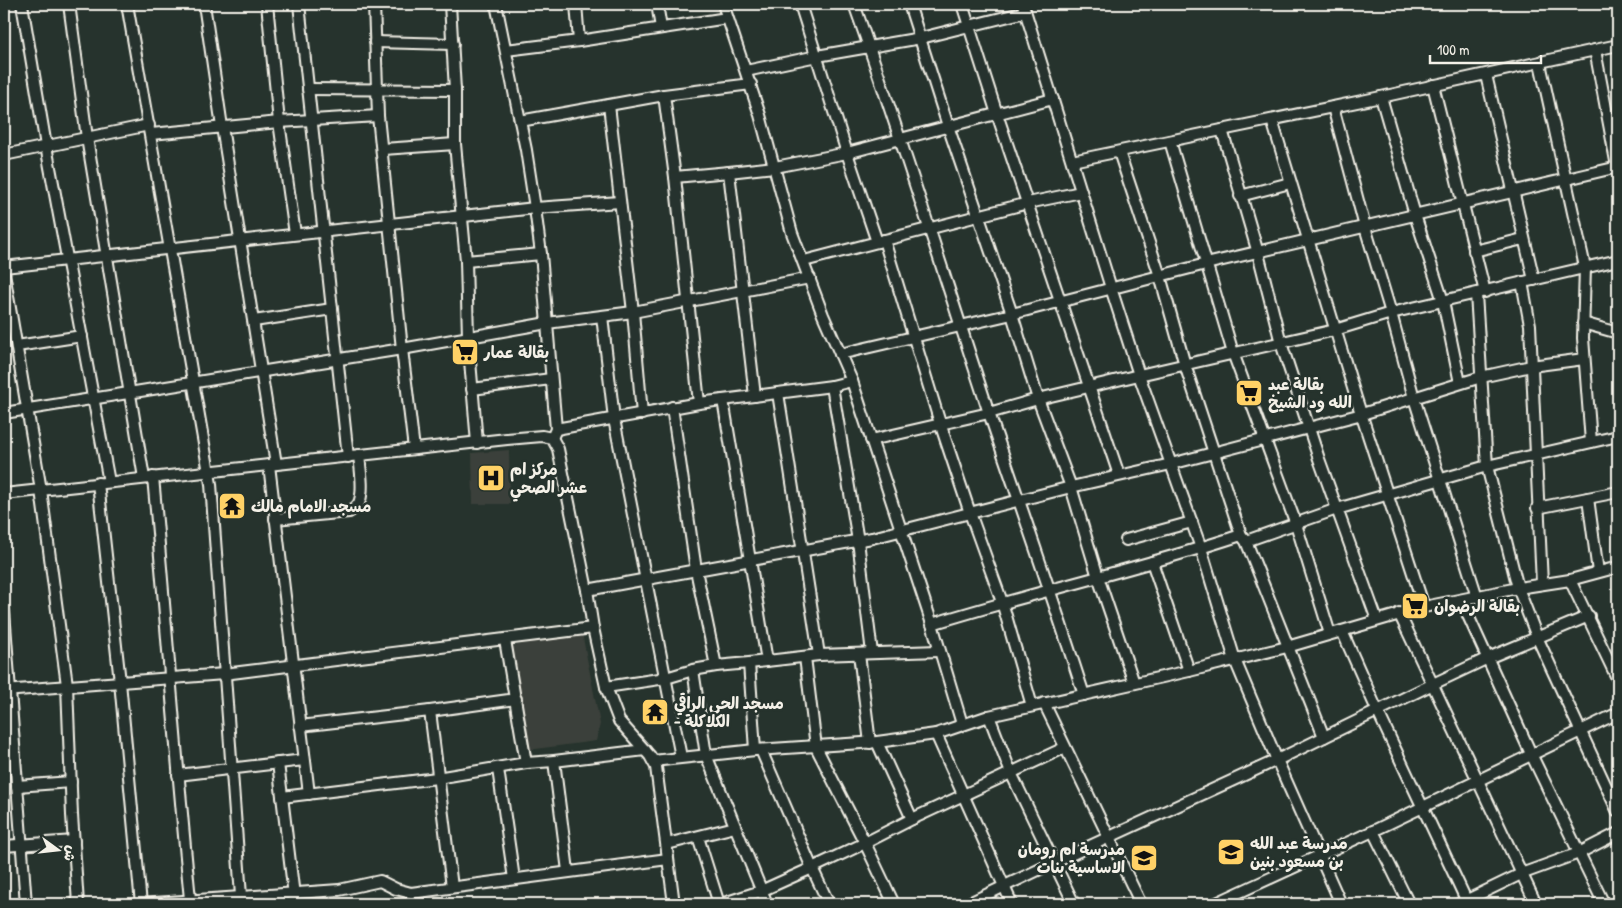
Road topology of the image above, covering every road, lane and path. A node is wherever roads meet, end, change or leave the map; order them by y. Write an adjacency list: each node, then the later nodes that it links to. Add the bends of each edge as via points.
1 (22, 4): 57 (street)
2 (69, 4): 53 (street)
3 (127, 4): 51 (street)
4 (204, 4): 50 (street)
5 (267, 4): 48 (street)
6 (298, 4): 35 (street)
7 (374, 4): 23 (street)
8 (450, 4): 24 (street)
9 (496, 4): 27 (street)
10 (576, 4): 22 (street)
11 (657, 4): 20 (street)
12 (723, 4): 18 (street)
13 (800, 4): 29 (street)
14 (854, 4): 26 (street)
15 (909, 4): 21 (street)
16 (962, 4): 19 (street)
17 (1024, 8): 19 (street); 40 (street)
18 (727, 18): 20 (street); 31 (street)
19 (969, 26): 21 (street); 43 (street)
20 (661, 28): 22 (street)
21 (921, 38): 26 (street); 49 (street)
22 (579, 41): 27 (street)
23 (375, 42): 24 (street); 36 (street)
24 (453, 44): 37 (street)
25 (1618, 45): 28 (street)
26 (870, 47): 29 (street); 54 (street)
27 (506, 50): 47 (street)
28 (1595, 50): 30 (street); 64 (street)
29 (817, 56): 31 (street); 60 (street)
30 (1540, 63): 32 (street); 67 (street)
31 (746, 71): 33 (street)
32 (1486, 75): 34 (street); 70 (street)
33 (751, 84): 38 (street); 63 (street)
34 (1433, 85): 39 (street); 74 (street)
35 (308, 89): 36 (street); 45 (street)
36 (377, 89): 37 (street); 44 (street)
37 (455, 90): 56 (street)
38 (664, 95): 41 (street); 66 (street)
39 (1381, 97): 42 (street); 76 (street)
40 (1053, 99): 43 (street); 62 (street)
41 (610, 105): 47 (street); 72 (street)
42 (1333, 107): 46 (street); 80 (street)
43 (997, 114): 49 (street); 73 (street)
44 (378, 116): 45 (street); 58 (street)
45 (311, 119): 48 (street); 82 (street)
46 (1272, 120): 52 (street); 68 (street)
47 (520, 121): 75 (street)
48 (279, 122): 50 (street); 83 (street)
49 (948, 126): 54 (street); 77 (street)
50 (222, 127): 51 (street); 85 (street)
51 (150, 130): 53 (street); 88 (street)
52 (1222, 130): 55 (street); 71 (street)
53 (87, 138): 57 (street); 92 (street)
54 (901, 139): 60 (street); 81 (street)
55 (1170, 141): 59 (street); 97 (street)
56 (455, 144): 58 (street); 78 (street)
57 (46, 146): 61 (street); 93 (street)
58 (382, 149): 79 (street)
59 (1119, 152): 62 (street); 101 (street)
60 (847, 153): 63 (street); 86 (street)
61 (4, 155)
62 (1072, 161): 69 (street)
63 (775, 167): 65 (street); 96 (street, via 792,233)
64 (1618, 169): 67 (street)
65 (729, 172): 66 (street); 106 (street)
66 (675, 177): 110 (street)
67 (1565, 180): 70 (street); 99 (street)
68 (1290, 183): 71 (street); 87 (street)
69 (1080, 192): 73 (street); 105 (street)
70 (1512, 192): 74 (street); 84 (street)
71 (1240, 196): 90 (street)
72 (620, 202): 75 (street); 112 (street)
73 (1028, 203): 77 (street); 108 (street)
74 (1462, 204): 76 (street); 89 (street)
75 (535, 208): 78 (street); 91 (street)
76 (1415, 215): 80 (street); 109 (street)
77 (978, 216): 81 (street); 114 (street)
78 (462, 217): 79 (street); 95 (street)
79 (390, 225): 82 (street); 127 (street)
80 (1365, 227): 87 (street); 113 (street)
81 (929, 228): 86 (street); 119 (street)
82 (323, 232): 83 (street); 111 (street)
83 (295, 234): 85 (street)
84 (1523, 239): 89 (street); 103 (street)
85 (241, 240): 88 (street); 116 (street)
86 (881, 241): 96 (street); 123 (street)
87 (1308, 241): 90 (street); 120 (street)
88 (169, 247): 92 (street); 139 (street)
89 (1474, 252): 107 (street)
90 (1258, 253): 97 (street); 125 (street)
91 (541, 254): 95 (street); 117 (street)
92 (106, 255): 93 (street); 144 (street)
93 (68, 259): 98 (street); 122 (street)
94 (1618, 260): 99 (street)
95 (466, 261): 124 (street)
96 (804, 261): 102 (street)
97 (1206, 264): 101 (street); 128 (street)
98 (4, 267)
99 (1585, 268): 103 (street); 118 (street)
100 (4, 274): 126 (street)
101 (1160, 276): 105 (street); 132 (street)
102 (810, 278): 106 (street); 129 (street)
103 (1534, 280): 104 (street)
104 (1522, 282): 107 (street); 133 (street, via 1530,325)
105 (1111, 288): 108 (street); 135 (street)
106 (743, 290): 110 (street); 146 (street)
107 (1481, 293): 109 (street); 136 (street)
108 (1060, 301): 114 (street); 142 (street)
109 (1443, 301): 113 (street); 140 (street)
110 (688, 302): 112 (street); 151 (street)
111 (332, 309): 116 (street); 130 (street)
112 (633, 312): 115 (street); 156 (street)
113 (1391, 313): 120 (street); 147 (street)
114 (1012, 314): 119 (street); 149 (street)
115 (602, 316): 117 (street); 158 (street)
116 (254, 320): 134 (street)
117 (547, 323): 124 (street); 137 (street)
118 (1583, 323): 121 (street); 131 (street)
119 (961, 326): 123 (street); 155 (street)
120 (1335, 330): 125 (street); 157 (street)
121 (1618, 333)
122 (82, 336): 126 (street); 148 (street)
123 (913, 336): 129 (street); 159 (street)
124 (468, 337): 127 (street); 143 (street)
125 (1281, 343): 128 (street); 160 (street)
126 (17, 346): 153 (street)
127 (402, 349): 130 (street); 167 (street)
128 (1234, 353): 132 (street); 163 (street)
129 (840, 354): 138 (street)
130 (338, 358): 134 (street); 171 (street)
131 (1584, 359): 133 (street); 166 (street)
132 (1185, 365): 135 (street); 168 (street)
133 (1531, 366): 136 (street); 170 (street)
134 (262, 371): 139 (street); 173 (street)
135 (1139, 375): 142 (street); 172 (street)
136 (1481, 377): 140 (street); 174 (street)
137 (552, 379): 143 (street); 161 (street)
138 (852, 381): 141 (street); 164 (street)
139 (193, 382): 144 (street); 175 (street)
140 (1460, 383): 147 (street)
141 (832, 386): 145 (street); 196 (street)
142 (1090, 387): 149 (street); 176 (street)
143 (472, 389): 165 (street)
144 (129, 393): 148 (street); 177 (street)
145 (778, 393): 146 (street); 198 (street)
146 (755, 396): 150 (street)
147 (1414, 398): 157 (street); 178 (street)
148 (94, 399): 153 (street); 179 (street)
149 (1038, 399): 155 (street); 180 (street)
150 (723, 400): 151 (street); 199 (street)
151 (699, 403): 152 (street)
152 (672, 407): 156 (street); 202 (street)
153 (27, 409): 154 (street); 181 (street)
154 (4, 413)
155 (989, 413): 159 (street); 186 (street)
156 (642, 414): 158 (street)
157 (1362, 414): 160 (street); 184 (street)
158 (614, 419): 161 (street); 205 (street)
159 (940, 424): 164 (street); 189 (street)
160 (1308, 427): 163 (street); 188 (street)
161 (554, 434): 165 (street); 209 (street)
162 (1618, 436): 166 (street)
163 (1264, 439): 168 (street); 192 (street)
164 (871, 440): 193 (street)
165 (477, 442): 167 (street)
166 (1591, 442): 170 (street)
167 (414, 450): 169 (street)
168 (1213, 452): 172 (street); 194 (street)
169 (359, 455): 171 (street); 190 (street, via 361,491 356,507 349,512)
170 (1535, 456): 174 (street); 187 (street)
171 (348, 457): 173 (street)
172 (1171, 464): 176 (street); 191 (street)
173 (273, 465): 175 (street); 190 (street)
174 (1487, 466): 178 (street); 208 (street)
175 (209, 471): 177 (street); 239 (street)
176 (1120, 475): 180 (street)
177 (148, 477): 179 (street); 241 (street)
178 (1439, 480): 184 (street); 211 (street)
179 (104, 482): 181 (street); 243 (street)
180 (1071, 486): 186 (street); 204 (street)
181 (41, 490): 183 (street); 246 (street)
182 (1618, 492): 185 (street)
183 (4, 494)
184 (1389, 495): 188 (street); 214 (street)
185 (1588, 498): 187 (street); 203 (street)
186 (1020, 500): 189 (street); 210 (street)
187 (1537, 508): 207 (street)
188 (1337, 509): 192 (street); 218 (street)
189 (970, 513): 193 (street); 213 (street)
190 (275, 519): 236 (street)
191 (1192, 522): 195 (street); 197 (street)
192 (1296, 524): 194 (street); 222 (street)
193 (900, 530): 196 (street); 219 (street)
194 (1243, 538): 197 (street); 225 (street)
195 (1126, 540)
196 (858, 541): 198 (street); 227 (street)
197 (1201, 548): 200 (street); 232 (street)
198 (804, 551): 199 (street); 229 (street)
199 (750, 559): 202 (street); 233 (street)
200 (1152, 562): 204 (street); 238 (street)
201 (1618, 567): 203 (street)
202 (696, 570): 205 (street); 235 (street)
203 (1598, 572): 206 (street)
204 (1098, 577): 210 (street); 244 (street)
205 (645, 580): 209 (street); 240 (street)
206 (1570, 580): 207 (street); 217 (street)
207 (1542, 584): 208 (street)
208 (1518, 588): 211 (street); 223 (street)
209 (587, 590): 220 (street)
210 (1050, 590): 213 (street); 249 (street)
211 (1477, 596): 212 (street)
212 (1461, 600): 214 (street); 231 (street)
213 (1002, 602): 219 (street); 252 (street)
214 (1424, 607): 216 (street)
215 (4, 611): 248 (street)
216 (1399, 613): 218 (street); 245 (street)
217 (1589, 616): 223 (street); 242 (street)
218 (1377, 620): 221 (street)
219 (932, 624): 226 (street)
220 (593, 628): 224 (street); 247 (street)
221 (1342, 631): 222 (street); 253 (street)
222 (1330, 634): 225 (street)
223 (1537, 637): 231 (street); 259 (street)
224 (505, 640): 236 (street); 250 (street)
225 (1287, 646): 232 (street); 261 (street)
226 (939, 650): 227 (street); 257 (street)
227 (872, 653): 228 (street)
228 (859, 654): 229 (street); 262 (street)
229 (819, 655): 230 (street)
230 (805, 657): 233 (street); 263 (street)
231 (1488, 658): 245 (street); 268 (street)
232 (1235, 660): 238 (street); 271 (street)
233 (767, 661): 234 (street)
234 (750, 664): 235 (street); 266 (street)
235 (716, 666): 237 (street)
236 (294, 667): 239 (street); 258 (street)
237 (693, 670): 240 (street); 267 (street)
238 (1189, 671): 244 (street)
239 (224, 674): 241 (street); 276 (street)
240 (666, 678): 247 (street); 269 (street)
241 (171, 679): 243 (street); 279 (street)
242 (1618, 680)
243 (120, 682): 246 (street); 318 (street)
244 (1134, 684): 249 (street)
245 (1433, 684): 253 (street); 281 (street)
246 (67, 686): 248 (street); 282 (street)
247 (606, 687): 265 (street, via 620,721)
248 (7, 691): 283 (street)
249 (1084, 695): 251 (street)
250 (516, 699): 254 (street); 275 (street)
251 (1044, 704): 252 (street); 264 (street)
252 (1032, 706): 256 (street)
253 (1377, 710): 261 (street); 287 (street)
254 (430, 712): 258 (street); 280 (street)
255 (1618, 713): 259 (street)
256 (988, 716): 257 (street); 278 (street)
257 (962, 724): 260 (street)
258 (300, 726): 270 (street)
259 (1581, 730): 268 (street); 288 (street)
260 (936, 734): 262 (street); 285 (street)
261 (1324, 737): 271 (street)
262 (873, 742): 263 (street); 289 (street)
263 (816, 746): 266 (street); 297 (street)
264 (1064, 748): 278 (street); 294 (street)
265 (645, 750): 272 (street); 273 (street)
266 (758, 750): 267 (street); 304 (street)
267 (706, 755): 269 (street); 290 (street)
268 (1532, 756): 281 (street); 300 (street)
269 (681, 757): 273 (street)
270 (304, 760): 274 (street); 284 (street)
271 (1277, 760): 294 (street); 301 (street)
272 (554, 761): 275 (street); 305 (street)
273 (653, 761): 296 (street)
274 (278, 762): 276 (street); 286 (street)
275 (526, 763): 277 (street)
276 (232, 768): 279 (street); 312 (street)
277 (498, 769): 280 (street); 307 (street)
278 (1011, 773): 285 (street); 303 (street)
279 (178, 775): 313 (street)
280 (437, 778): 284 (street); 308 (street)
281 (1477, 781): 287 (street); 306 (street)
282 (71, 782): 283 (street); 295 (street)
283 (17, 786): 298 (street)
284 (309, 794): 286 (street)
285 (963, 796): 289 (street); 309 (street)
286 (282, 797): 311 (street)
287 (1423, 807): 291 (street); 315 (street)
288 (1618, 812)
289 (912, 819): 297 (street)
290 (735, 827): 293 (street); 310 (street)
291 (1373, 831): 301 (street); 331 (street)
292 (1618, 833): 300 (street)
293 (698, 837): 296 (street); 321 (street)
294 (1108, 838): 303 (street); 328 (street)
295 (74, 841): 298 (street); 317 (street)
296 (667, 844): 302 (street)
297 (865, 844): 304 (street); 324 (street)
298 (22, 845): 299 (street); 316 (street)
299 (4, 846)
300 (1579, 853): 306 (street); 333 (street)
301 (1319, 856): 329 (street); 330 (street)
302 (668, 859): 305 (street); 320 (street)
303 (1053, 863): 309 (street); 327 (street)
304 (812, 868): 310 (street); 323 (street)
305 (568, 871): 307 (street)
306 (1521, 874): 315 (street); 332 (street)
307 (514, 879): 308 (street)
308 (452, 887): 311 (street, via 411,893 380,881 339,890)
309 (1004, 888): 325 (street); 326 (street)
310 (761, 891): 321 (street); 322 (street)
311 (294, 893): 314 (street); 319 (street)
312 (241, 896): 313 (street); 314 (street)
313 (190, 899): 318 (street)
314 (254, 900)
315 (1465, 903)
316 (26, 904)
317 (78, 904)
318 (141, 904)
319 (295, 904)
320 (674, 904)
321 (720, 904)
322 (767, 904)
323 (830, 904)
324 (894, 904)
325 (968, 904)
326 (1012, 904)
327 (1074, 904)
328 (1141, 904)
329 (1214, 904)
330 (1341, 904)
331 (1409, 904)
332 (1536, 904)
333 (1604, 904)

